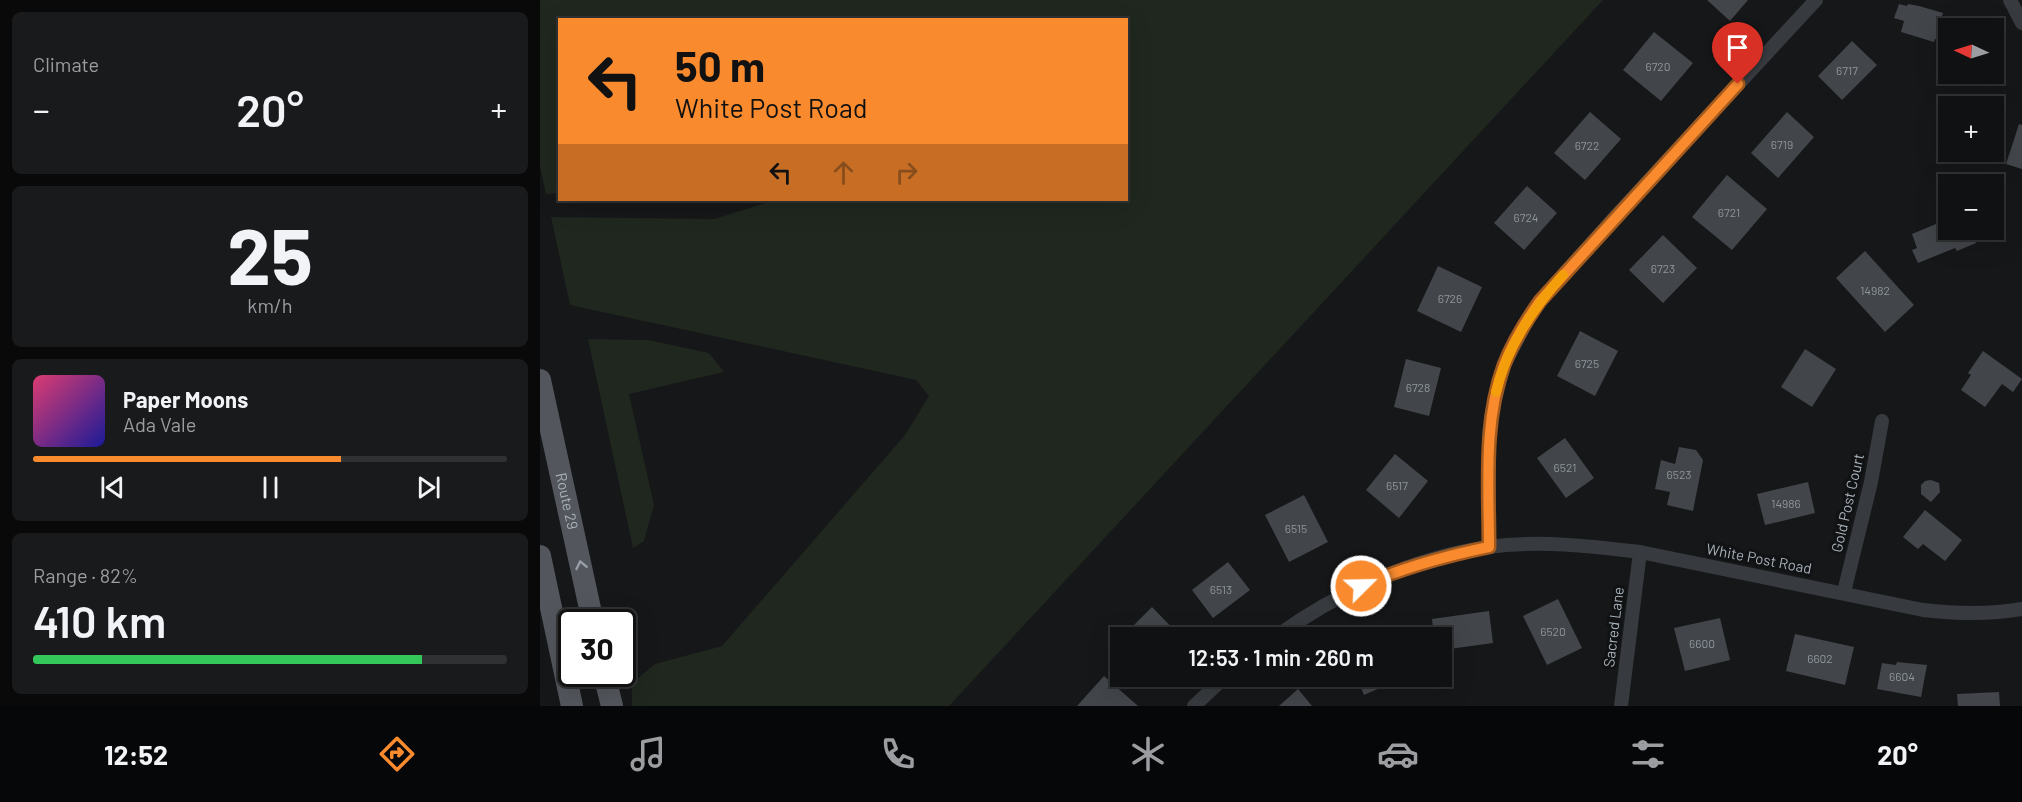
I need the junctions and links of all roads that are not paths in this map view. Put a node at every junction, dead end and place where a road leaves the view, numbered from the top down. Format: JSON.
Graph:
{"nodes":[{"id":1,"x":1816,"y":0,"type":"edge"},
{"id":2,"x":2010,"y":0,"type":"edge"},
{"id":3,"x":2022,"y":23,"type":"edge"},
{"id":4,"x":540,"y":380,"type":"edge"},
{"id":5,"x":1882,"y":421,"type":"dead end"},
{"id":6,"x":1489,"y":547,"type":"junction"},
{"id":7,"x":1640,"y":552,"type":"junction"},
{"id":8,"x":540,"y":556,"type":"edge"},
{"id":9,"x":1844,"y":592,"type":"junction"},
{"id":10,"x":590,"y":609,"type":"edge"},
{"id":11,"x":2022,"y":609,"type":"edge"},
{"id":12,"x":1289,"y":627,"type":"edge"},
{"id":13,"x":607,"y":687,"type":"edge"},
{"id":14,"x":1214,"y":687,"type":"edge"},
{"id":15,"x":572,"y":706,"type":"edge"},
{"id":16,"x":612,"y":706,"type":"edge"},
{"id":17,"x":1194,"y":706,"type":"edge"},
{"id":18,"x":1621,"y":706,"type":"edge"}],
"edges":[{"from":1,"to":6,"type":"street"},
{"from":2,"to":3,"type":"street"},
{"from":10,"to":4,"type":"main road","name":"Route 29","one_way":true},
{"from":5,"to":9,"type":"street","name":"Gold Post Court"},
{"from":6,"to":7,"type":"street","name":"White Post Road"},
{"from":6,"to":12,"type":"street","name":"White Post Road"},
{"from":7,"to":9,"type":"street","name":"White Post Road"},
{"from":7,"to":18,"type":"street","name":"Sacred Lane"},
{"from":8,"to":15,"type":"main road"},
{"from":9,"to":11,"type":"street","name":"White Post Road"},
{"from":13,"to":16,"type":"main road"},
{"from":14,"to":17,"type":"street"}]}
